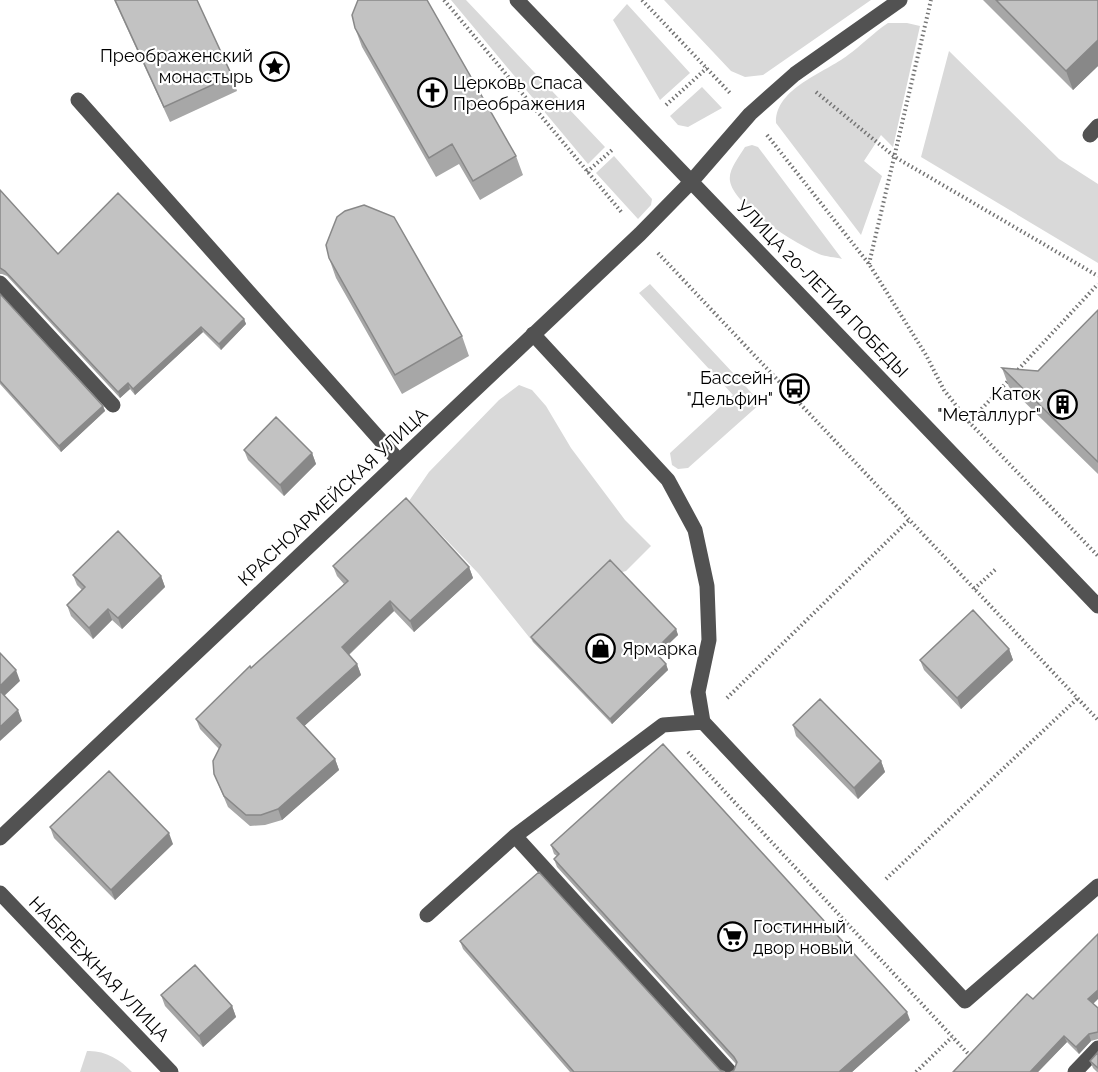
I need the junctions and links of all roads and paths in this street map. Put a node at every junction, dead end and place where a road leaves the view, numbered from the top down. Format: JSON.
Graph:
{"nodes":[{"id":1,"x":444,"y":0,"type":"edge"},
{"id":2,"x":517,"y":0,"type":"edge"},
{"id":3,"x":642,"y":0,"type":"edge"},
{"id":4,"x":900,"y":0,"type":"edge"},
{"id":5,"x":931,"y":0,"type":"edge"},
{"id":6,"x":707,"y":68,"type":"junction"},
{"id":7,"x":795,"y":74,"type":"junction"},
{"id":8,"x":78,"y":100,"type":"dead end"},
{"id":9,"x":666,"y":105,"type":"dead end"},
{"id":10,"x":750,"y":114,"type":"junction"},
{"id":11,"x":612,"y":150,"type":"dead end"},
{"id":12,"x":894,"y":157,"type":"junction"},
{"id":13,"x":587,"y":172,"type":"junction"},
{"id":14,"x":691,"y":182,"type":"junction"},
{"id":15,"x":640,"y":234,"type":"junction"},
{"id":16,"x":869,"y":264,"type":"junction"},
{"id":17,"x":1098,"y":276,"type":"edge"},
{"id":18,"x":0,"y":283,"type":"edge"},
{"id":19,"x":1098,"y":284,"type":"edge"},
{"id":20,"x":533,"y":334,"type":"junction"},
{"id":21,"x":112,"y":405,"type":"dead end"},
{"id":22,"x":969,"y":422,"type":"junction"},
{"id":23,"x":399,"y":461,"type":"junction"},
{"id":24,"x":909,"y":520,"type":"junction"},
{"id":25,"x":1098,"y":556,"type":"edge"},
{"id":26,"x":996,"y":569,"type":"dead end"},
{"id":27,"x":974,"y":589,"type":"junction"},
{"id":28,"x":1098,"y":606,"type":"edge"},
{"id":29,"x":1078,"y":698,"type":"junction"},
{"id":30,"x":1098,"y":720,"type":"edge"},
{"id":31,"x":703,"y":722,"type":"junction"},
{"id":32,"x":663,"y":725,"type":"junction"},
{"id":33,"x":516,"y":836,"type":"junction"},
{"id":34,"x":0,"y":838,"type":"edge"},
{"id":35,"x":1098,"y":886,"type":"edge"},
{"id":36,"x":0,"y":893,"type":"edge"},
{"id":37,"x":866,"y":896,"type":"junction"},
{"id":38,"x":427,"y":915,"type":"dead end"},
{"id":39,"x":843,"y":918,"type":"junction"},
{"id":40,"x":952,"y":1037,"type":"junction"},
{"id":41,"x":1098,"y":1048,"type":"edge"},
{"id":42,"x":974,"y":1060,"type":"edge"},
{"id":43,"x":171,"y":1072,"type":"edge"},
{"id":44,"x":730,"y":1072,"type":"edge"},
{"id":45,"x":916,"y":1072,"type":"edge"},
{"id":46,"x":1075,"y":1072,"type":"edge"}],
"edges":[{"from":1,"to":13,"type":"path"},
{"from":2,"to":14,"type":"street","name":"УЛИЦА 20-ЛЕТИЯ ПОБЕДЫ"},
{"from":3,"to":6,"type":"path"},
{"from":4,"to":7,"type":"street","name":"КРАСНОАРМЕЙСКАЯ УЛИЦА"},
{"from":5,"to":12,"type":"path"},
{"from":6,"to":9,"type":"path"},
{"from":6,"to":10,"type":"path"},
{"from":7,"to":10,"type":"street","name":"КРАСНОАРМЕЙСКАЯ УЛИЦА"},
{"from":7,"to":12,"type":"path"},
{"from":8,"to":23,"type":"street"},
{"from":10,"to":14,"type":"street","name":"КРАСНОАРМЕЙСКАЯ УЛИЦА"},
{"from":10,"to":16,"type":"path"},
{"from":11,"to":13,"type":"path"},
{"from":12,"to":16,"type":"path"},
{"from":12,"to":17,"type":"path"},
{"from":13,"to":15,"type":"path"},
{"from":14,"to":15,"type":"street","name":"КРАСНОАРМЕЙСКАЯ УЛИЦА"},
{"from":14,"to":28,"type":"street","name":"УЛИЦА 20-ЛЕТИЯ ПОБЕДЫ"},
{"from":15,"to":20,"type":"street","name":"КРАСНОАРМЕЙСКАЯ УЛИЦА"},
{"from":15,"to":24,"type":"path"},
{"from":16,"to":22,"type":"path"},
{"from":18,"to":21,"type":"street"},
{"from":19,"to":22,"type":"path"},
{"from":20,"to":23,"type":"street","name":"КРАСНОАРМЕЙСКАЯ УЛИЦА"},
{"from":20,"to":31,"type":"street"},
{"from":22,"to":25,"type":"path"},
{"from":23,"to":34,"type":"street","name":"КРАСНОАРМЕЙСКАЯ УЛИЦА"},
{"from":24,"to":27,"type":"path"},
{"from":24,"to":31,"type":"path"},
{"from":26,"to":27,"type":"path"},
{"from":27,"to":29,"type":"path"},
{"from":29,"to":30,"type":"path"},
{"from":29,"to":37,"type":"path"},
{"from":31,"to":32,"type":"street"},
{"from":31,"to":37,"type":"street"},
{"from":32,"to":33,"type":"street"},
{"from":32,"to":39,"type":"path"},
{"from":33,"to":38,"type":"street"},
{"from":33,"to":44,"type":"street"},
{"from":35,"to":37,"type":"street"},
{"from":36,"to":43,"type":"street","name":"НАБЕРЕЖНАЯ УЛИЦА"},
{"from":37,"to":39,"type":"path"},
{"from":39,"to":40,"type":"path"},
{"from":40,"to":42,"type":"path"},
{"from":40,"to":45,"type":"path"},
{"from":41,"to":46,"type":"street"}]}
